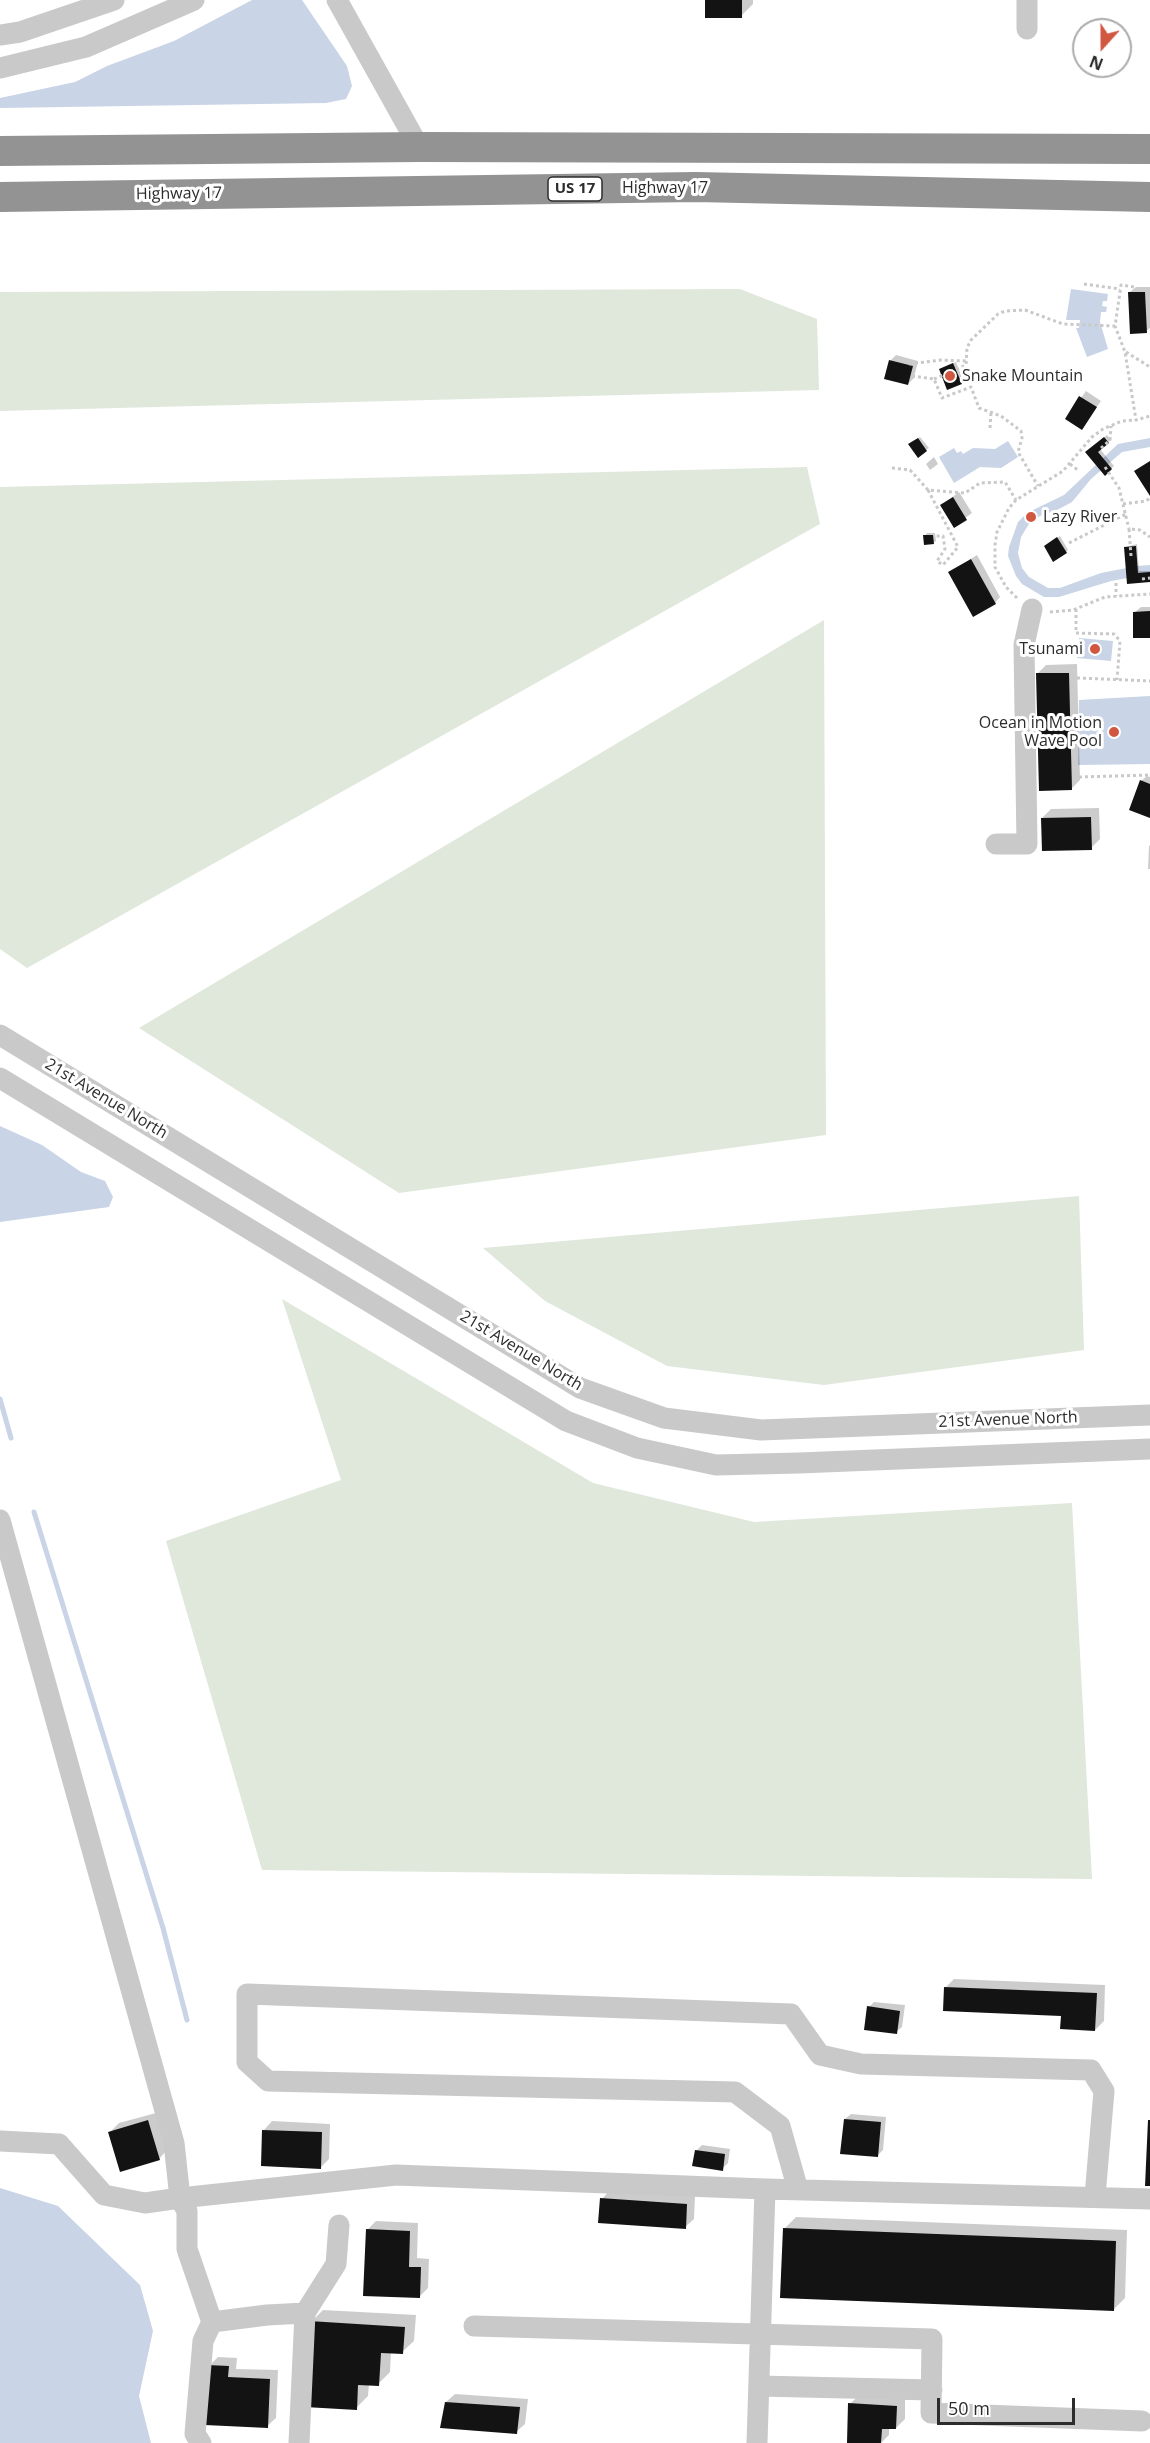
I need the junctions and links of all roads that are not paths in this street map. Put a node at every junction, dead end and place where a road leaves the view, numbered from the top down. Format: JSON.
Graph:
{"nodes":[{"id":1,"x":114,"y":0,"type":"edge"},
{"id":2,"x":194,"y":0,"type":"edge"},
{"id":3,"x":337,"y":0,"type":"edge"},
{"id":4,"x":1027,"y":0,"type":"edge"},
{"id":5,"x":1027,"y":29,"type":"dead end"},
{"id":6,"x":0,"y":35,"type":"edge"},
{"id":7,"x":0,"y":68,"type":"edge"},
{"id":8,"x":419,"y":147,"type":"junction"},
{"id":9,"x":1150,"y":149,"type":"edge"},
{"id":10,"x":0,"y":151,"type":"edge"},
{"id":11,"x":0,"y":197,"type":"edge"},
{"id":12,"x":1150,"y":197,"type":"edge"},
{"id":13,"x":1032,"y":609,"type":"road end"},
{"id":14,"x":996,"y":844,"type":"dead end"},
{"id":15,"x":0,"y":1035,"type":"edge"},
{"id":16,"x":0,"y":1078,"type":"edge"},
{"id":17,"x":1150,"y":1415,"type":"edge"},
{"id":18,"x":1150,"y":1449,"type":"edge"},
{"id":19,"x":0,"y":1520,"type":"edge"},
{"id":20,"x":0,"y":2141,"type":"edge"},
{"id":21,"x":765,"y":2189,"type":"junction"},
{"id":22,"x":798,"y":2190,"type":"junction"},
{"id":23,"x":1095,"y":2196,"type":"junction"},
{"id":24,"x":180,"y":2198,"type":"junction"},
{"id":25,"x":1150,"y":2199,"type":"edge"},
{"id":26,"x":339,"y":2226,"type":"dead end"},
{"id":27,"x":305,"y":2313,"type":"junction"},
{"id":28,"x":212,"y":2322,"type":"junction"},
{"id":29,"x":474,"y":2326,"type":"dead end"},
{"id":30,"x":760,"y":2335,"type":"junction"},
{"id":31,"x":759,"y":2386,"type":"junction"},
{"id":32,"x":932,"y":2390,"type":"junction"},
{"id":33,"x":1142,"y":2421,"type":"dead end"},
{"id":34,"x":201,"y":2443,"type":"edge"},
{"id":35,"x":299,"y":2443,"type":"edge"},
{"id":36,"x":757,"y":2443,"type":"edge"}],
"edges":[{"from":1,"to":6,"type":"street"},
{"from":2,"to":7,"type":"street"},
{"from":3,"to":8,"type":"street"},
{"from":4,"to":5,"type":"street"},
{"from":8,"to":9,"type":"highway"},
{"from":8,"to":10,"type":"highway"},
{"from":11,"to":12,"type":"highway","name":"Highway 17","number":"US 17"},
{"from":13,"to":14,"type":"street"},
{"from":15,"to":17,"type":"street","name":"21st Avenue North"},
{"from":16,"to":18,"type":"street","name":"21st Avenue North"},
{"from":19,"to":24,"type":"street"},
{"from":20,"to":24,"type":"street"},
{"from":21,"to":22,"type":"street"},
{"from":21,"to":24,"type":"street"},
{"from":21,"to":30,"type":"street"},
{"from":22,"to":23,"type":"street"},
{"from":22,"to":23,"type":"street"},
{"from":23,"to":25,"type":"street"},
{"from":24,"to":28,"type":"street"},
{"from":26,"to":27,"type":"street"},
{"from":27,"to":28,"type":"street"},
{"from":27,"to":35,"type":"street"},
{"from":28,"to":34,"type":"street"},
{"from":29,"to":30,"type":"street"},
{"from":30,"to":31,"type":"street"},
{"from":30,"to":32,"type":"street"},
{"from":31,"to":32,"type":"street"},
{"from":31,"to":36,"type":"street"},
{"from":32,"to":33,"type":"street"}]}
